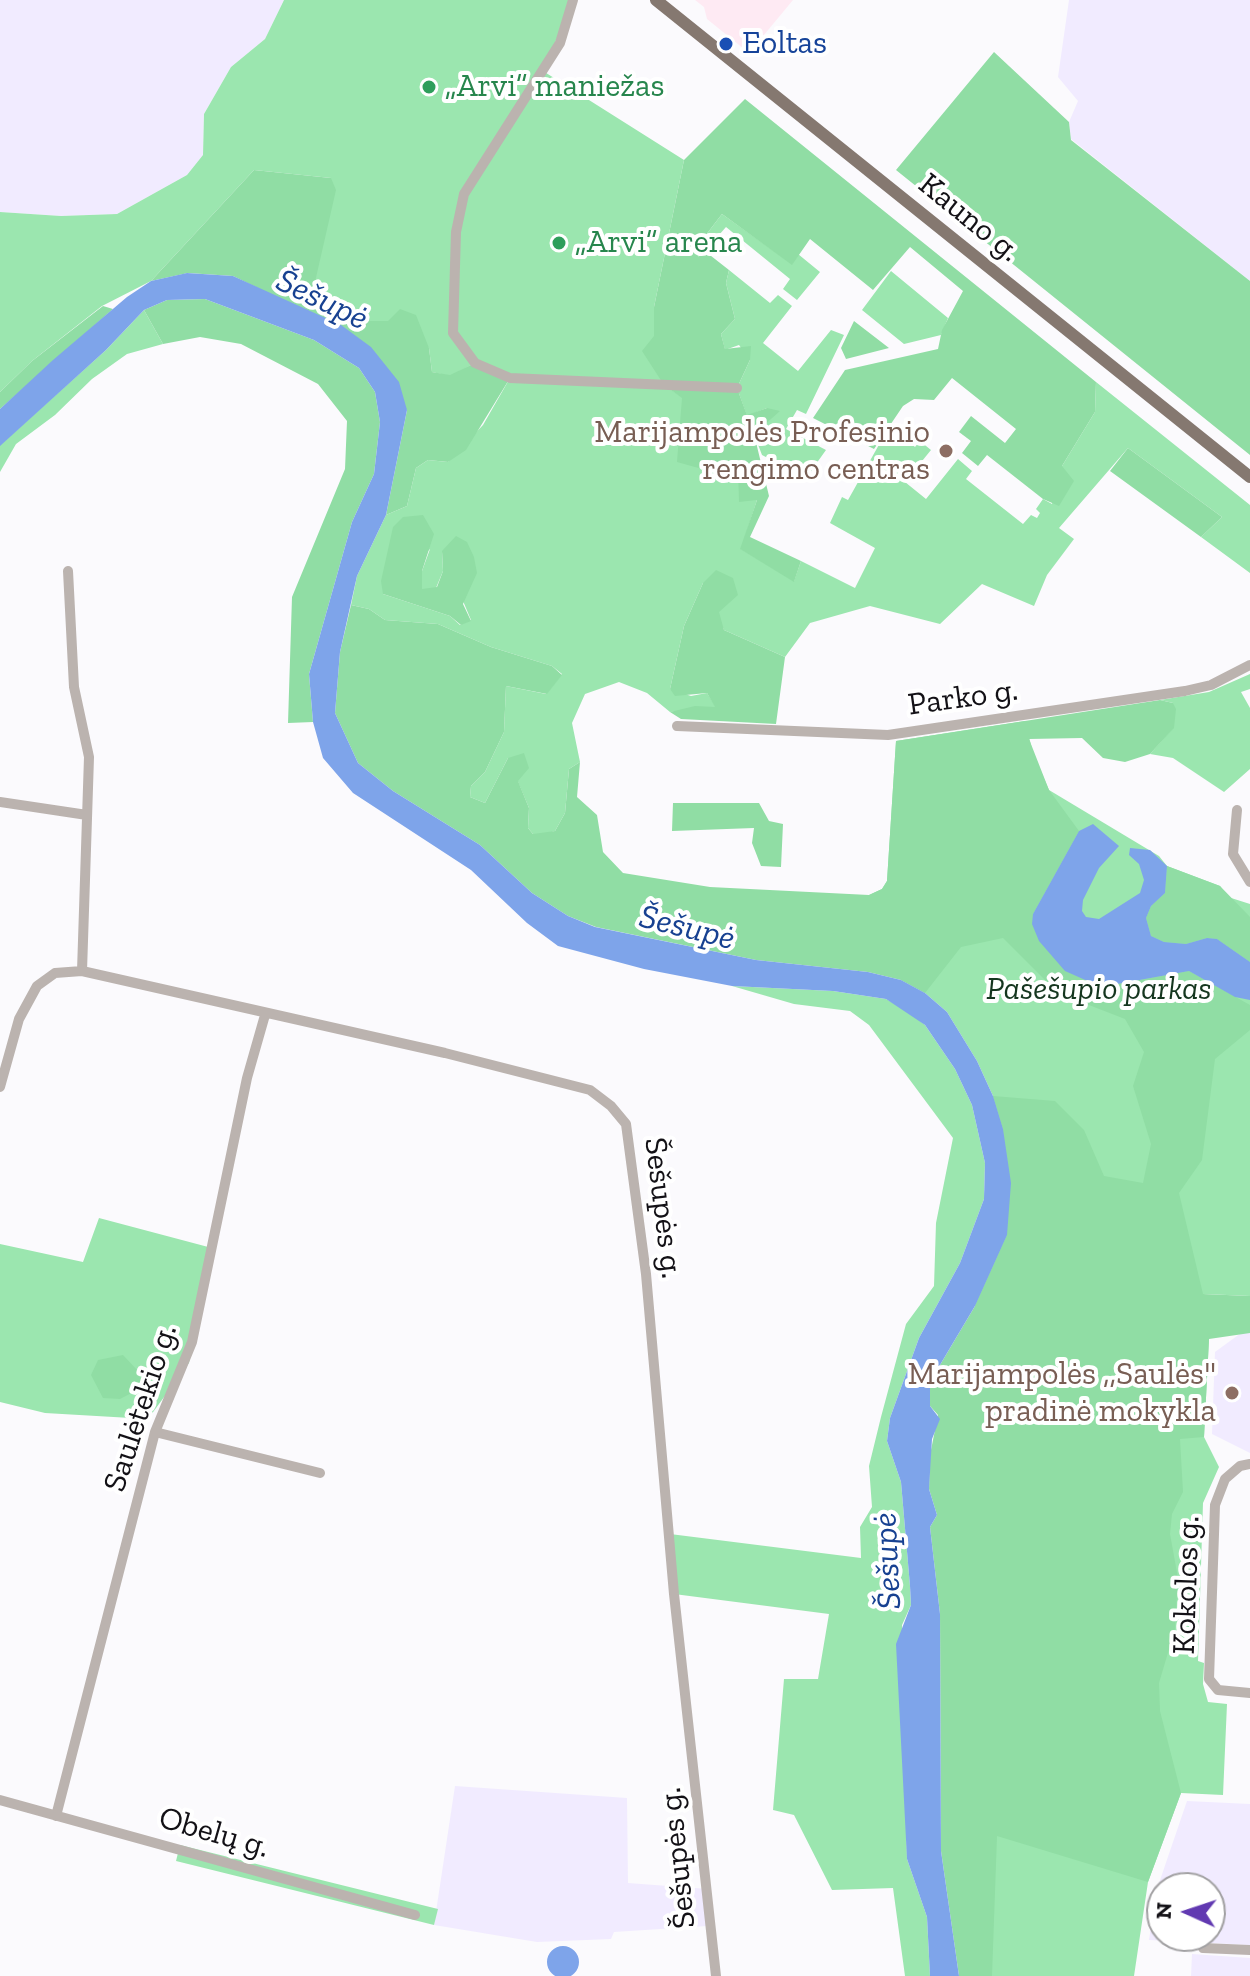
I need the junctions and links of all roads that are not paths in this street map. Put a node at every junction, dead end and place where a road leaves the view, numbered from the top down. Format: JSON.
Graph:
{"nodes":[{"id":1,"x":573,"y":0,"type":"edge"},
{"id":2,"x":656,"y":0,"type":"edge"},
{"id":3,"x":737,"y":388,"type":"dead end"},
{"id":4,"x":1250,"y":477,"type":"edge"},
{"id":5,"x":68,"y":571,"type":"dead end"},
{"id":6,"x":1250,"y":665,"type":"edge"},
{"id":7,"x":677,"y":726,"type":"dead end"},
{"id":8,"x":0,"y":802,"type":"edge"},
{"id":9,"x":1237,"y":810,"type":"dead end"},
{"id":10,"x":87,"y":815,"type":"junction"},
{"id":11,"x":1250,"y":882,"type":"edge"},
{"id":12,"x":82,"y":971,"type":"junction"},
{"id":13,"x":265,"y":1015,"type":"junction"},
{"id":14,"x":0,"y":1087,"type":"edge"},
{"id":15,"x":155,"y":1432,"type":"junction"},
{"id":16,"x":1250,"y":1464,"type":"edge"},
{"id":17,"x":320,"y":1473,"type":"dead end"},
{"id":18,"x":1250,"y":1693,"type":"edge"},
{"id":19,"x":0,"y":1800,"type":"edge"},
{"id":20,"x":56,"y":1816,"type":"junction"},
{"id":21,"x":415,"y":1915,"type":"dead end"},
{"id":22,"x":1226,"y":1949,"type":"edge"},
{"id":23,"x":1250,"y":1950,"type":"edge"},
{"id":24,"x":716,"y":1976,"type":"edge"}],
"edges":[{"from":1,"to":3,"type":"street"},
{"from":2,"to":4,"type":"main road","name":"Kauno g."},
{"from":5,"to":10,"type":"street"},
{"from":6,"to":7,"type":"street","name":"Parko g."},
{"from":8,"to":10,"type":"street"},
{"from":9,"to":11,"type":"street"},
{"from":10,"to":12,"type":"street"},
{"from":12,"to":13,"type":"street","name":"Šešupės g."},
{"from":12,"to":14,"type":"street","name":"Šešupės g."},
{"from":13,"to":15,"type":"street","name":"Saulėtekio g."},
{"from":13,"to":24,"type":"street","name":"Šešupės g."},
{"from":15,"to":17,"type":"street"},
{"from":15,"to":20,"type":"street","name":"Saulėtekio g."},
{"from":16,"to":18,"type":"street","name":"Kokolos g."},
{"from":19,"to":20,"type":"street","name":"Obelų g."},
{"from":20,"to":21,"type":"street","name":"Obelų g."},
{"from":22,"to":23,"type":"street"}]}
